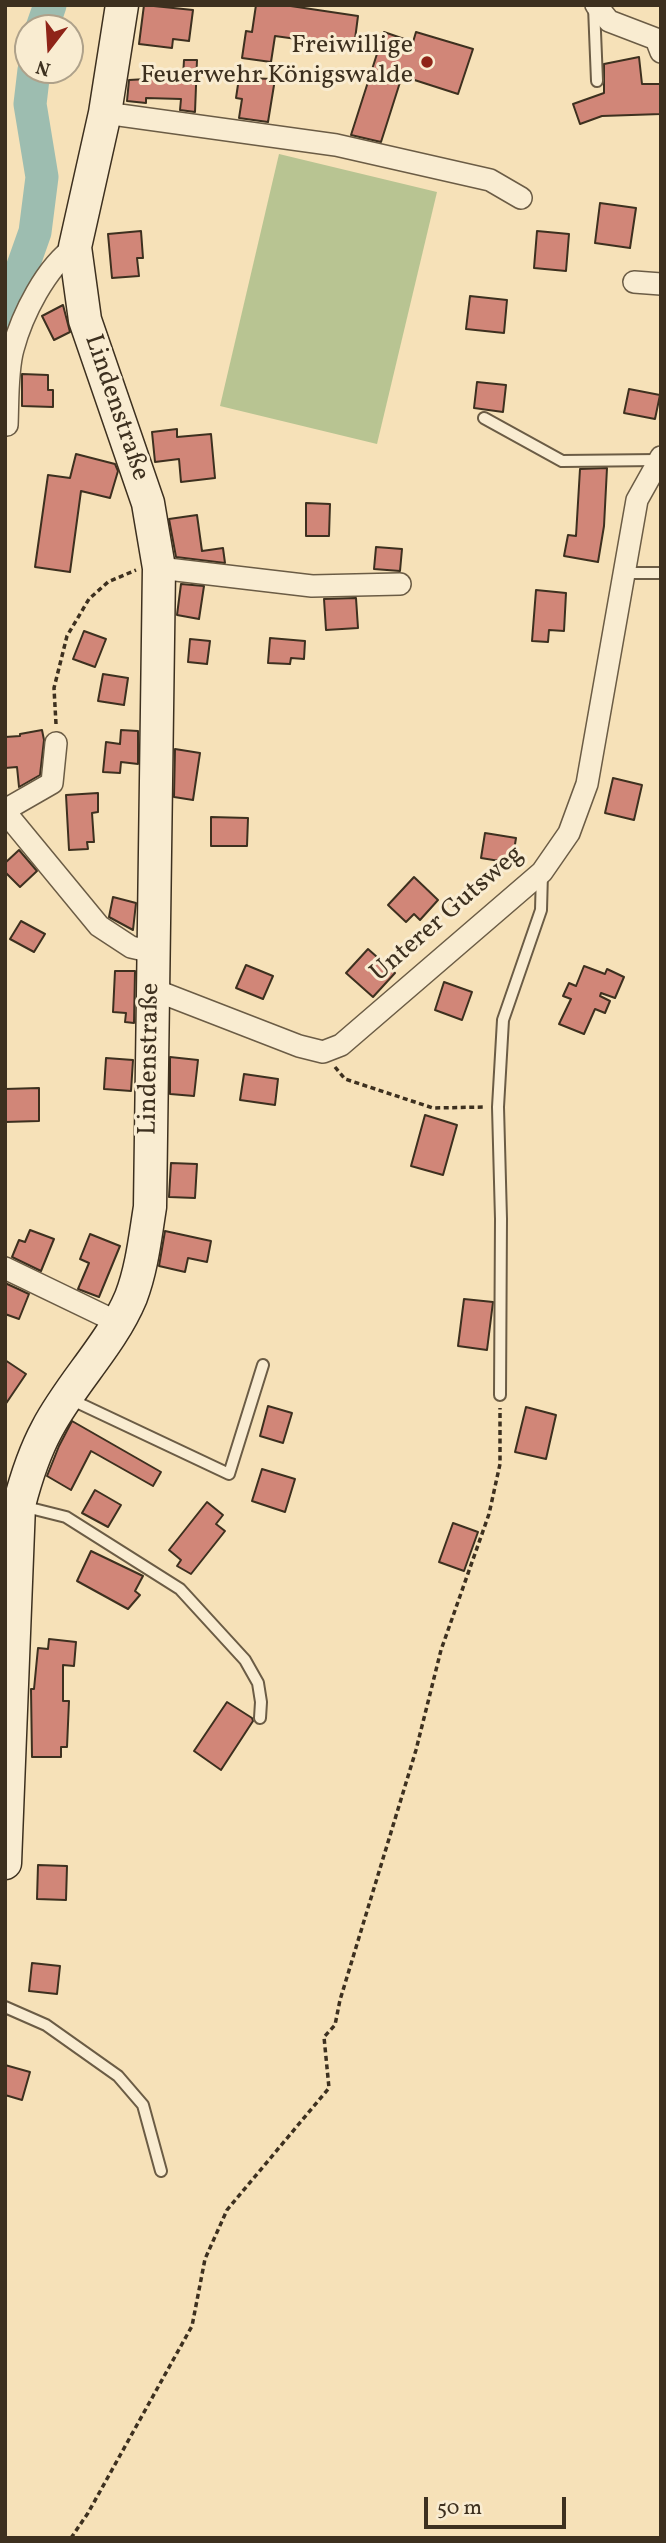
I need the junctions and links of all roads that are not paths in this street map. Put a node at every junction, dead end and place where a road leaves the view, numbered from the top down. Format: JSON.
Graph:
{"nodes":[{"id":1,"x":122,"y":5,"type":"edge"},
{"id":2,"x":595,"y":5,"type":"edge"},
{"id":3,"x":661,"y":52,"type":"edge"},
{"id":4,"x":597,"y":81,"type":"dead end"},
{"id":5,"x":105,"y":113,"type":"junction"},
{"id":6,"x":521,"y":198,"type":"dead end"},
{"id":7,"x":75,"y":247,"type":"junction"},
{"id":8,"x":634,"y":282,"type":"dead end"},
{"id":9,"x":661,"y":285,"type":"edge"},
{"id":10,"x":484,"y":418,"type":"dead end"},
{"id":11,"x":7,"y":425,"type":"dead end"},
{"id":12,"x":659,"y":459,"type":"edge"},
{"id":13,"x":158,"y":562,"type":"junction"},
{"id":14,"x":624,"y":573,"type":"junction"},
{"id":15,"x":661,"y":573,"type":"edge"},
{"id":16,"x":400,"y":584,"type":"dead end"},
{"id":17,"x":56,"y":743,"type":"road end"},
{"id":18,"x":5,"y":811,"type":"edge"},
{"id":19,"x":542,"y":872,"type":"junction"},
{"id":20,"x":153,"y":952,"type":"junction"},
{"id":21,"x":152,"y":989,"type":"junction"},
{"id":22,"x":5,"y":1268,"type":"edge"},
{"id":23,"x":117,"y":1322,"type":"junction"},
{"id":24,"x":263,"y":1365,"type":"dead end"},
{"id":25,"x":500,"y":1395,"type":"road end"},
{"id":26,"x":67,"y":1397,"type":"junction"},
{"id":27,"x":14,"y":1513,"type":"edge"},
{"id":28,"x":260,"y":1718,"type":"dead end"},
{"id":29,"x":5,"y":1863,"type":"edge"},
{"id":30,"x":5,"y":2007,"type":"edge"},
{"id":31,"x":160,"y":2171,"type":"dead end"}],
"edges":[{"from":1,"to":5,"type":"main road","name":"Lindenstraße"},
{"from":2,"to":3,"type":"street"},
{"from":2,"to":4,"type":"lane"},
{"from":5,"to":6,"type":"street"},
{"from":5,"to":7,"type":"main road","name":"Lindenstraße"},
{"from":7,"to":11,"type":"street"},
{"from":7,"to":13,"type":"main road","name":"Lindenstraße"},
{"from":8,"to":9,"type":"street"},
{"from":10,"to":12,"type":"lane"},
{"from":12,"to":14,"type":"street","name":"Unterer Gutsweg"},
{"from":13,"to":16,"type":"street"},
{"from":13,"to":20,"type":"main road","name":"Lindenstraße"},
{"from":14,"to":15,"type":"lane"},
{"from":14,"to":19,"type":"street","name":"Unterer Gutsweg"},
{"from":17,"to":18,"type":"street"},
{"from":18,"to":20,"type":"street"},
{"from":19,"to":21,"type":"street","name":"Unterer Gutsweg"},
{"from":19,"to":25,"type":"lane"},
{"from":20,"to":21,"type":"main road","name":"Lindenstraße"},
{"from":21,"to":23,"type":"main road","name":"Lindenstraße"},
{"from":22,"to":23,"type":"street"},
{"from":23,"to":26,"type":"main road","name":"Lindenstraße"},
{"from":24,"to":26,"type":"lane"},
{"from":26,"to":27,"type":"main road","name":"Lindenstraße"},
{"from":27,"to":28,"type":"lane"},
{"from":27,"to":29,"type":"main road","name":"Lindenstraße"},
{"from":30,"to":31,"type":"lane"}]}
